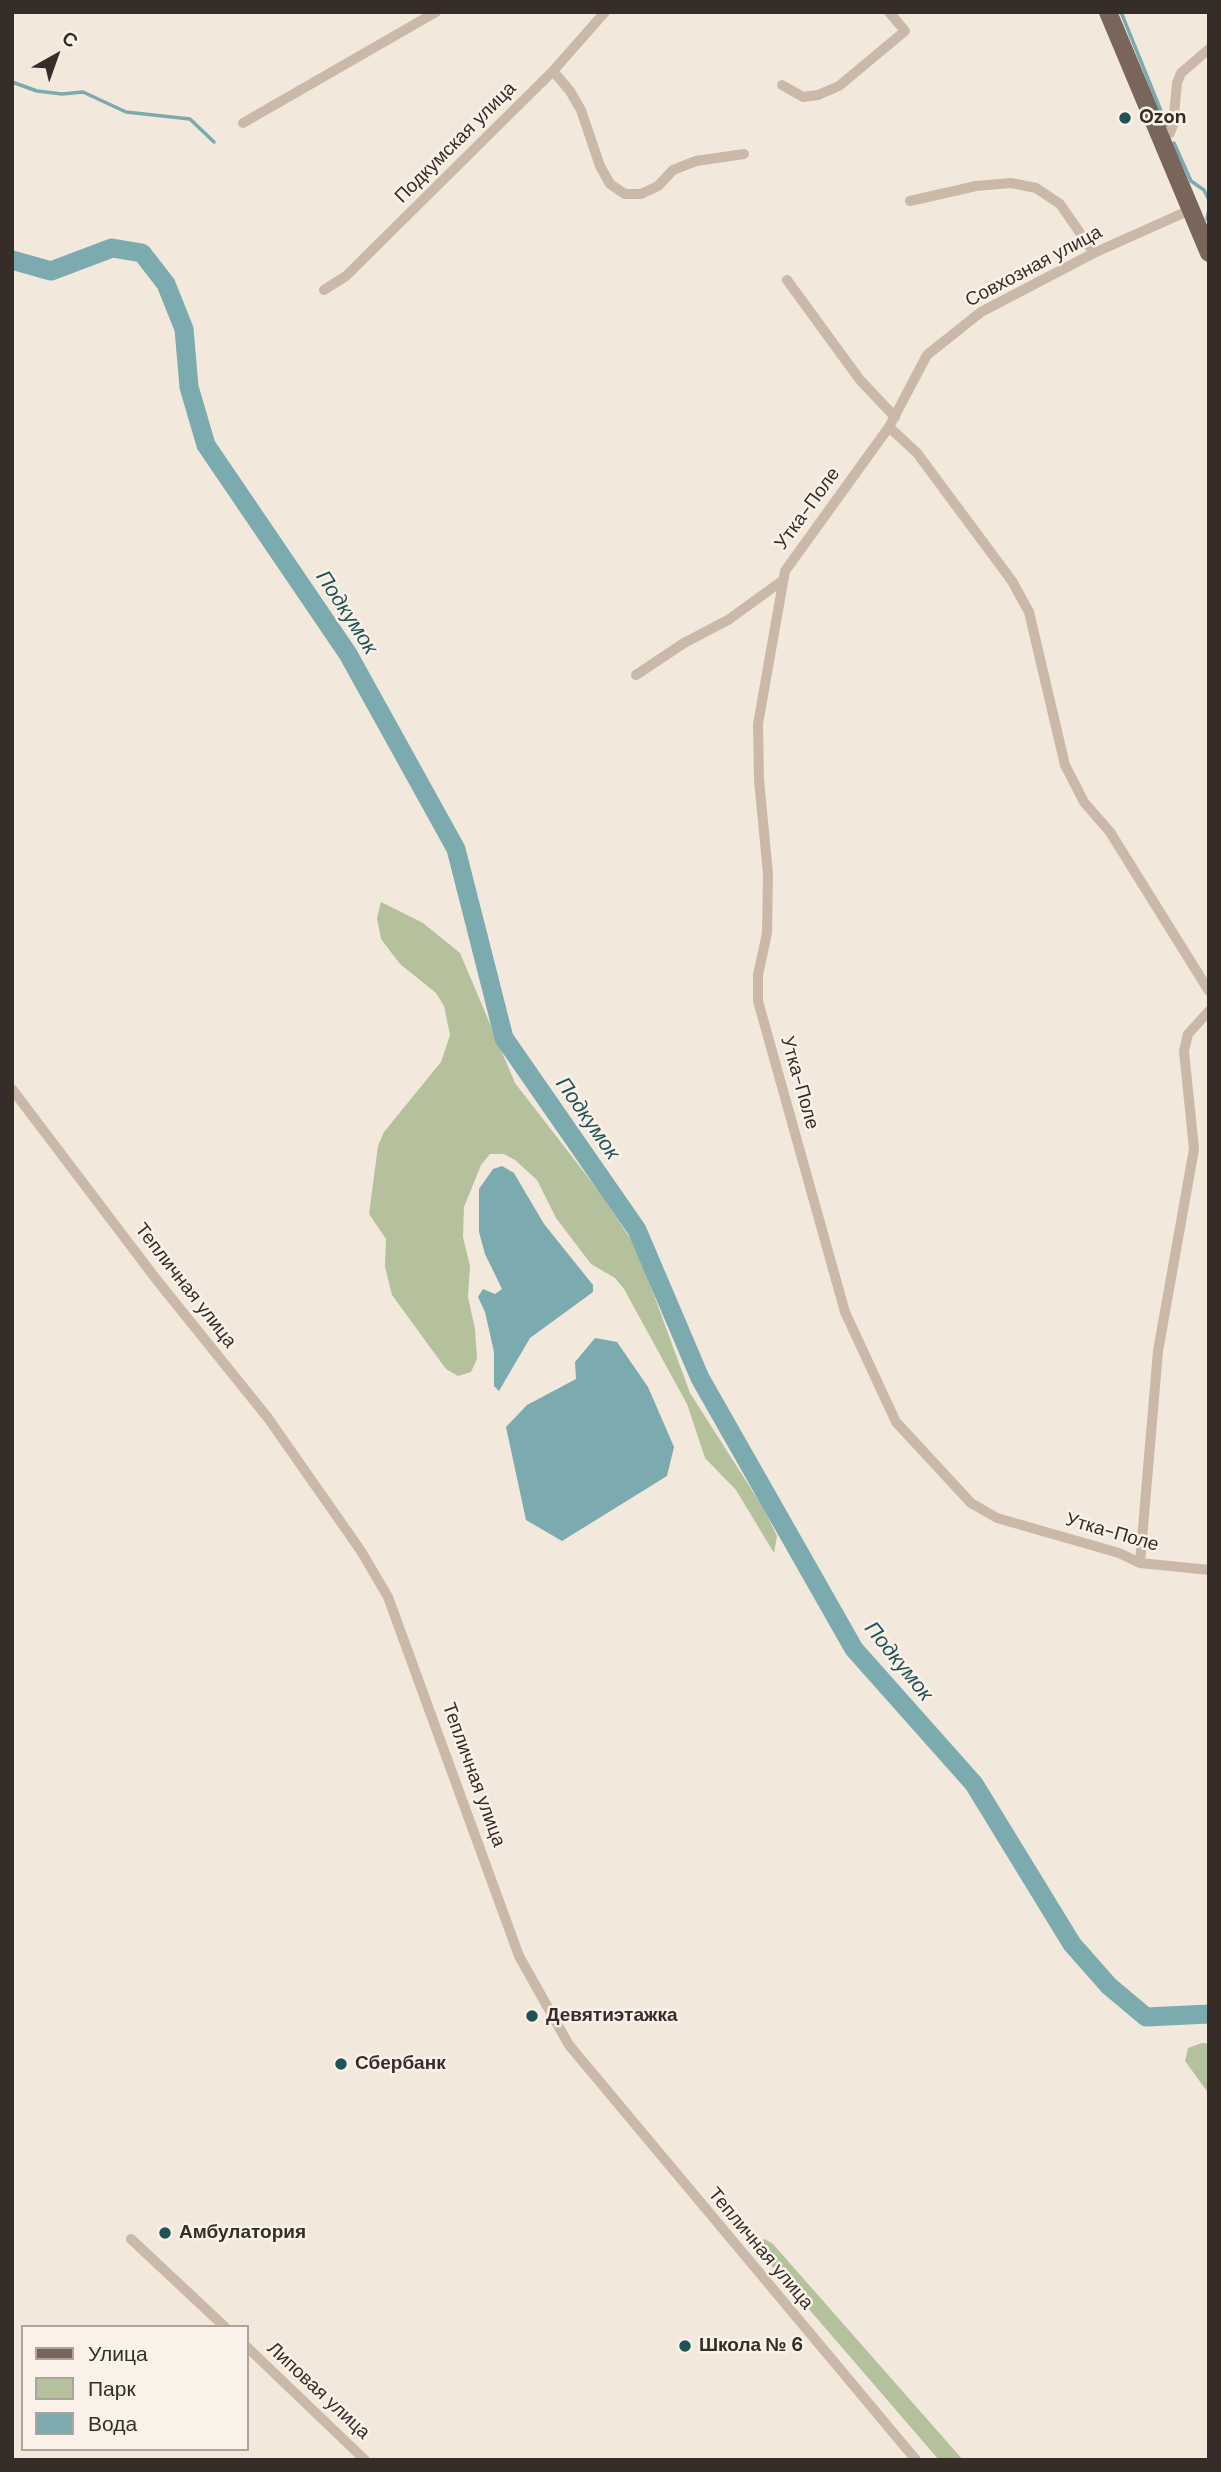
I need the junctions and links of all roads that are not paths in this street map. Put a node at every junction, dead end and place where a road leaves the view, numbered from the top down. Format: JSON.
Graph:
{"nodes":[{"id":1,"x":436,"y":12,"type":"edge"},
{"id":2,"x":605,"y":12,"type":"edge"},
{"id":3,"x":889,"y":12,"type":"edge"},
{"id":4,"x":1108,"y":12,"type":"edge"},
{"id":5,"x":1209,"y":49,"type":"edge"},
{"id":6,"x":553,"y":71,"type":"junction"},
{"id":7,"x":782,"y":85,"type":"dead end"},
{"id":8,"x":243,"y":123,"type":"dead end"},
{"id":9,"x":1159,"y":138,"type":"junction"},
{"id":10,"x":744,"y":154,"type":"dead end"},
{"id":11,"x":910,"y":201,"type":"dead end"},
{"id":12,"x":1190,"y":210,"type":"junction"},
{"id":13,"x":1205,"y":230,"type":"edge"},
{"id":14,"x":1094,"y":253,"type":"junction"},
{"id":15,"x":1209,"y":253,"type":"edge"},
{"id":16,"x":787,"y":280,"type":"dead end"},
{"id":17,"x":324,"y":290,"type":"dead end"},
{"id":18,"x":892,"y":422,"type":"junction"},
{"id":19,"x":782,"y":581,"type":"junction"},
{"id":20,"x":636,"y":675,"type":"dead end"},
{"id":21,"x":1209,"y":991,"type":"edge"},
{"id":22,"x":1209,"y":1011,"type":"edge"},
{"id":23,"x":12,"y":1088,"type":"edge"},
{"id":24,"x":1140,"y":1563,"type":"junction"},
{"id":25,"x":1209,"y":1570,"type":"edge"},
{"id":26,"x":131,"y":2239,"type":"dead end"},
{"id":27,"x":223,"y":2325,"type":"edge"},
{"id":28,"x":248,"y":2348,"type":"edge"},
{"id":29,"x":365,"y":2460,"type":"edge"},
{"id":30,"x":916,"y":2460,"type":"edge"}],
"edges":[{"from":1,"to":8,"type":"street"},
{"from":2,"to":6,"type":"street","name":"Подкумская улица"},
{"from":3,"to":7,"type":"street"},
{"from":4,"to":9,"type":"main road"},
{"from":5,"to":9,"type":"street"},
{"from":6,"to":10,"type":"street"},
{"from":6,"to":17,"type":"street","name":"Подкумская улица"},
{"from":9,"to":12,"type":"main road"},
{"from":11,"to":14,"type":"street"},
{"from":12,"to":13,"type":"main road"},
{"from":12,"to":14,"type":"street","name":"Совхозная улица"},
{"from":13,"to":15,"type":"main road"},
{"from":14,"to":18,"type":"street","name":"Совхозная улица"},
{"from":16,"to":18,"type":"street"},
{"from":18,"to":19,"type":"street","name":"Утка-Поле"},
{"from":18,"to":21,"type":"street"},
{"from":19,"to":20,"type":"street"},
{"from":19,"to":24,"type":"street","name":"Утка-Поле"},
{"from":22,"to":24,"type":"street"},
{"from":23,"to":30,"type":"street","name":"Тепличная улица"},
{"from":24,"to":25,"type":"street","name":"Утка-Поле"},
{"from":26,"to":27,"type":"street"},
{"from":28,"to":29,"type":"street","name":"Липовая улица"}]}
